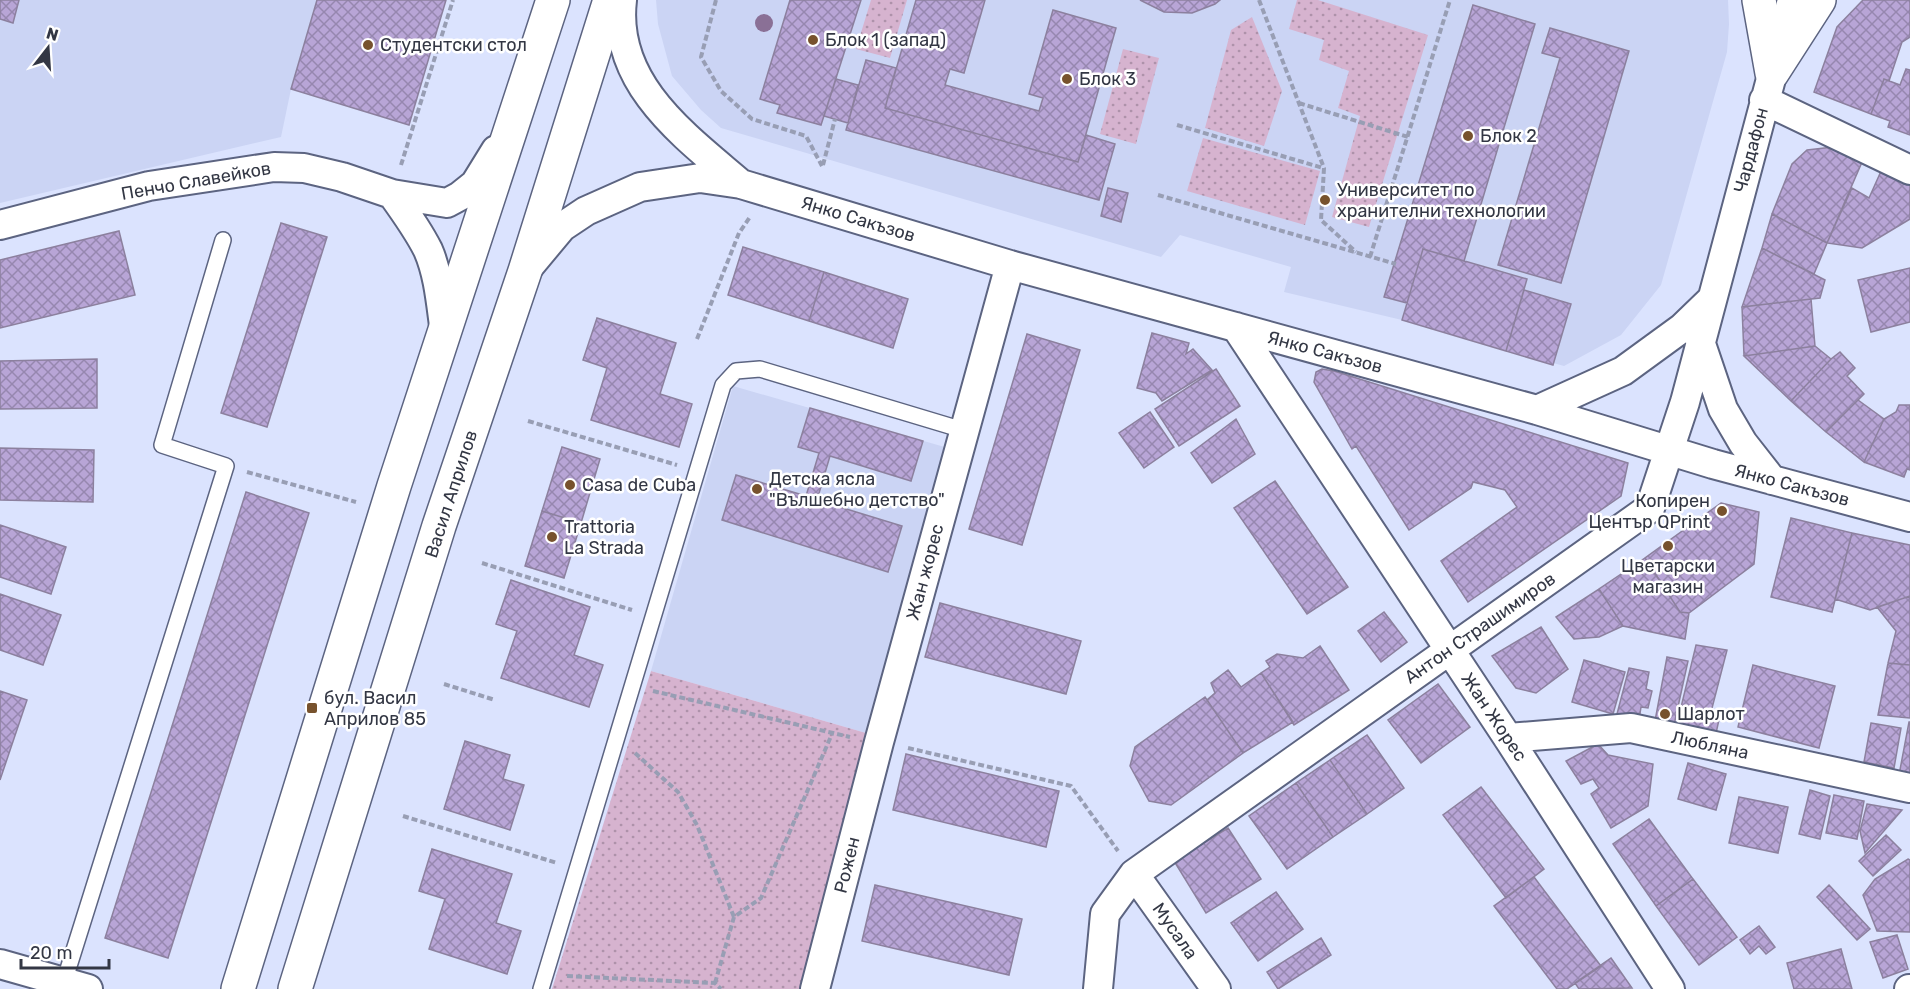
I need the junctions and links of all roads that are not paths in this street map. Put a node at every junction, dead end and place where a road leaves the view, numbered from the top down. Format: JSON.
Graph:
{"nodes":[{"id":1,"x":553,"y":0,"type":"edge"},
{"id":2,"x":610,"y":0,"type":"edge"},
{"id":3,"x":622,"y":0,"type":"edge"},
{"id":4,"x":1759,"y":0,"type":"edge"},
{"id":5,"x":1792,"y":0,"type":"edge"},
{"id":6,"x":1819,"y":0,"type":"edge"},
{"id":7,"x":1768,"y":87,"type":"junction"},
{"id":8,"x":512,"y":124,"type":"junction"},
{"id":9,"x":1910,"y":170,"type":"edge"},
{"id":10,"x":741,"y":184,"type":"junction"},
{"id":11,"x":392,"y":194,"type":"junction"},
{"id":12,"x":0,"y":225,"type":"edge"},
{"id":13,"x":223,"y":240,"type":"dead end"},
{"id":14,"x":1010,"y":265,"type":"junction"},
{"id":15,"x":525,"y":271,"type":"junction"},
{"id":16,"x":1711,"y":300,"type":"junction"},
{"id":17,"x":1236,"y":327,"type":"junction"},
{"id":18,"x":445,"y":334,"type":"junction"},
{"id":19,"x":1700,"y":341,"type":"junction"},
{"id":20,"x":1537,"y":410,"type":"junction"},
{"id":21,"x":963,"y":430,"type":"junction"},
{"id":22,"x":1669,"y":451,"type":"junction"},
{"id":23,"x":1772,"y":480,"type":"junction"},
{"id":24,"x":1910,"y":518,"type":"edge"},
{"id":25,"x":1449,"y":649,"type":"junction"},
{"id":26,"x":1508,"y":738,"type":"junction"},
{"id":27,"x":879,"y":742,"type":"joint"},
{"id":28,"x":1910,"y":788,"type":"edge"},
{"id":29,"x":1134,"y":874,"type":"junction"},
{"id":30,"x":0,"y":964,"type":"edge"},
{"id":31,"x":543,"y":982,"type":"edge"},
{"id":32,"x":76,"y":986,"type":"edge"},
{"id":33,"x":238,"y":989,"type":"edge"},
{"id":34,"x":295,"y":989,"type":"edge"},
{"id":35,"x":815,"y":989,"type":"edge"},
{"id":36,"x":1098,"y":989,"type":"edge"},
{"id":37,"x":1216,"y":989,"type":"edge"},
{"id":38,"x":1670,"y":989,"type":"edge"}],
"edges":[{"from":1,"to":8,"type":"main road"},
{"from":2,"to":15,"type":"main road","name":"Васил Априлов"},
{"from":3,"to":10,"type":"street","name":"Янко Сакъзов"},
{"from":4,"to":7,"type":"main road"},
{"from":5,"to":7,"type":"street","name":"Чардафон"},
{"from":6,"to":7,"type":"main road"},
{"from":7,"to":9,"type":"street"},
{"from":7,"to":16,"type":"street","name":"Чардафон"},
{"from":8,"to":11,"type":"street","name":"Пенчо Славейков"},
{"from":8,"to":18,"type":"main road"},
{"from":10,"to":14,"type":"street","name":"Янко Сакъзов"},
{"from":10,"to":15,"type":"street","name":"Янко Сакъзов"},
{"from":11,"to":12,"type":"street","name":"Пенчо Славейков"},
{"from":11,"to":18,"type":"street"},
{"from":13,"to":32,"type":"lane"},
{"from":14,"to":17,"type":"street","name":"Янко Сакъзов"},
{"from":14,"to":21,"type":"street","name":"Жан жорес"},
{"from":15,"to":34,"type":"main road","name":"Васил Априлов"},
{"from":16,"to":19,"type":"street","name":"Антон Страшимиров"},
{"from":16,"to":20,"type":"street"},
{"from":17,"to":20,"type":"street","name":"Янко Сакъзов"},
{"from":17,"to":25,"type":"street","name":"Жан Жорес"},
{"from":18,"to":33,"type":"main road"},
{"from":19,"to":22,"type":"street","name":"Антон Страшимиров"},
{"from":19,"to":23,"type":"street"},
{"from":20,"to":22,"type":"street","name":"Янко Сакъзов"},
{"from":21,"to":27,"type":"street","name":"Жан жорес"},
{"from":21,"to":31,"type":"lane"},
{"from":22,"to":23,"type":"street","name":"Янко Сакъзов"},
{"from":22,"to":25,"type":"street","name":"Антон Страшимиров"},
{"from":23,"to":24,"type":"street","name":"Янко Сакъзов"},
{"from":25,"to":26,"type":"street","name":"Жан Жорес"},
{"from":25,"to":29,"type":"street","name":"Антон Страшимиров"},
{"from":26,"to":28,"type":"street","name":"Любляна"},
{"from":26,"to":38,"type":"street","name":"Жан Жорес"},
{"from":27,"to":35,"type":"street","name":"Рожен"},
{"from":29,"to":36,"type":"street"},
{"from":29,"to":37,"type":"street","name":"Мусала"},
{"from":30,"to":32,"type":"street"}]}
